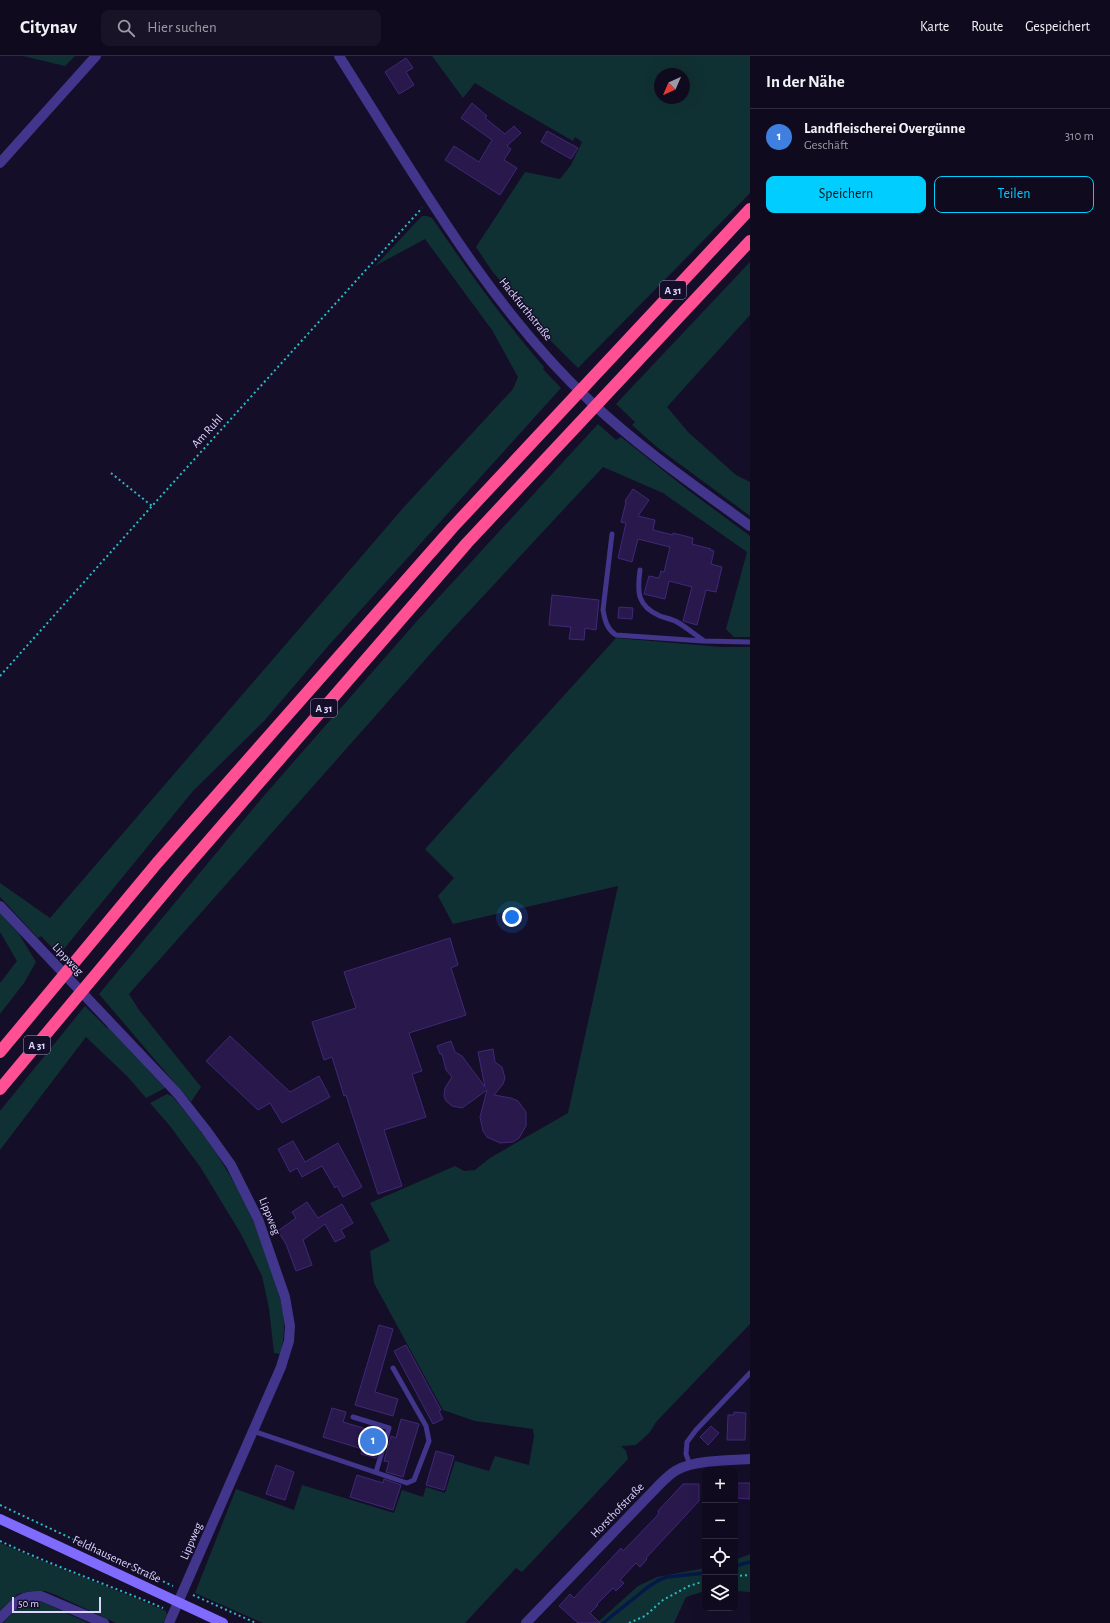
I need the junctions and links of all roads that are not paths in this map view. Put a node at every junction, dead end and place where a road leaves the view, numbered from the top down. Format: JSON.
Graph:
{"nodes":[{"id":1,"x":96,"y":56,"type":"edge"},
{"id":2,"x":339,"y":56,"type":"edge"},
{"id":3,"x":0,"y":163,"type":"edge"},
{"id":4,"x":750,"y":209,"type":"edge"},
{"id":5,"x":750,"y":241,"type":"edge"},
{"id":6,"x":750,"y":526,"type":"edge"},
{"id":7,"x":612,"y":534,"type":"dead end"},
{"id":8,"x":640,"y":570,"type":"dead end"},
{"id":9,"x":704,"y":641,"type":"junction"},
{"id":10,"x":750,"y":642,"type":"edge"},
{"id":11,"x":0,"y":906,"type":"edge"},
{"id":12,"x":0,"y":1052,"type":"edge"},
{"id":13,"x":0,"y":1089,"type":"edge"},
{"id":14,"x":393,"y":1368,"type":"dead end"},
{"id":15,"x":750,"y":1373,"type":"edge"},
{"id":16,"x":353,"y":1417,"type":"dead end"},
{"id":17,"x":253,"y":1431,"type":"junction"},
{"id":18,"x":750,"y":1459,"type":"edge"},
{"id":19,"x":690,"y":1465,"type":"junction"},
{"id":20,"x":376,"y":1472,"type":"junction"},
{"id":21,"x":0,"y":1520,"type":"edge"},
{"id":22,"x":179,"y":1602,"type":"junction"},
{"id":23,"x":0,"y":1618,"type":"edge"},
{"id":24,"x":104,"y":1623,"type":"edge"},
{"id":25,"x":169,"y":1623,"type":"edge"},
{"id":26,"x":223,"y":1623,"type":"edge"},
{"id":27,"x":526,"y":1623,"type":"edge"}],
"edges":[{"from":1,"to":3,"type":"street"},
{"from":2,"to":6,"type":"street","name":"Hackfurthstraße"},
{"from":4,"to":12,"type":"highway","number":"A 31"},
{"from":5,"to":13,"type":"highway","number":"A 31"},
{"from":7,"to":9,"type":"lane"},
{"from":8,"to":9,"type":"lane"},
{"from":9,"to":10,"type":"lane"},
{"from":11,"to":17,"type":"street","name":"Lippweg"},
{"from":14,"to":20,"type":"lane"},
{"from":15,"to":19,"type":"lane"},
{"from":16,"to":20,"type":"lane"},
{"from":17,"to":20,"type":"lane"},
{"from":17,"to":22,"type":"street","name":"Lippweg"},
{"from":18,"to":19,"type":"street","name":"Horsthofstraße"},
{"from":19,"to":27,"type":"street","name":"Horsthofstraße"},
{"from":21,"to":22,"type":"main road","name":"Feldhausener Straße"},
{"from":22,"to":25,"type":"street","name":"Lippweg"},
{"from":22,"to":26,"type":"main road","name":"Feldhausener Straße"},
{"from":23,"to":24,"type":"street"}]}
